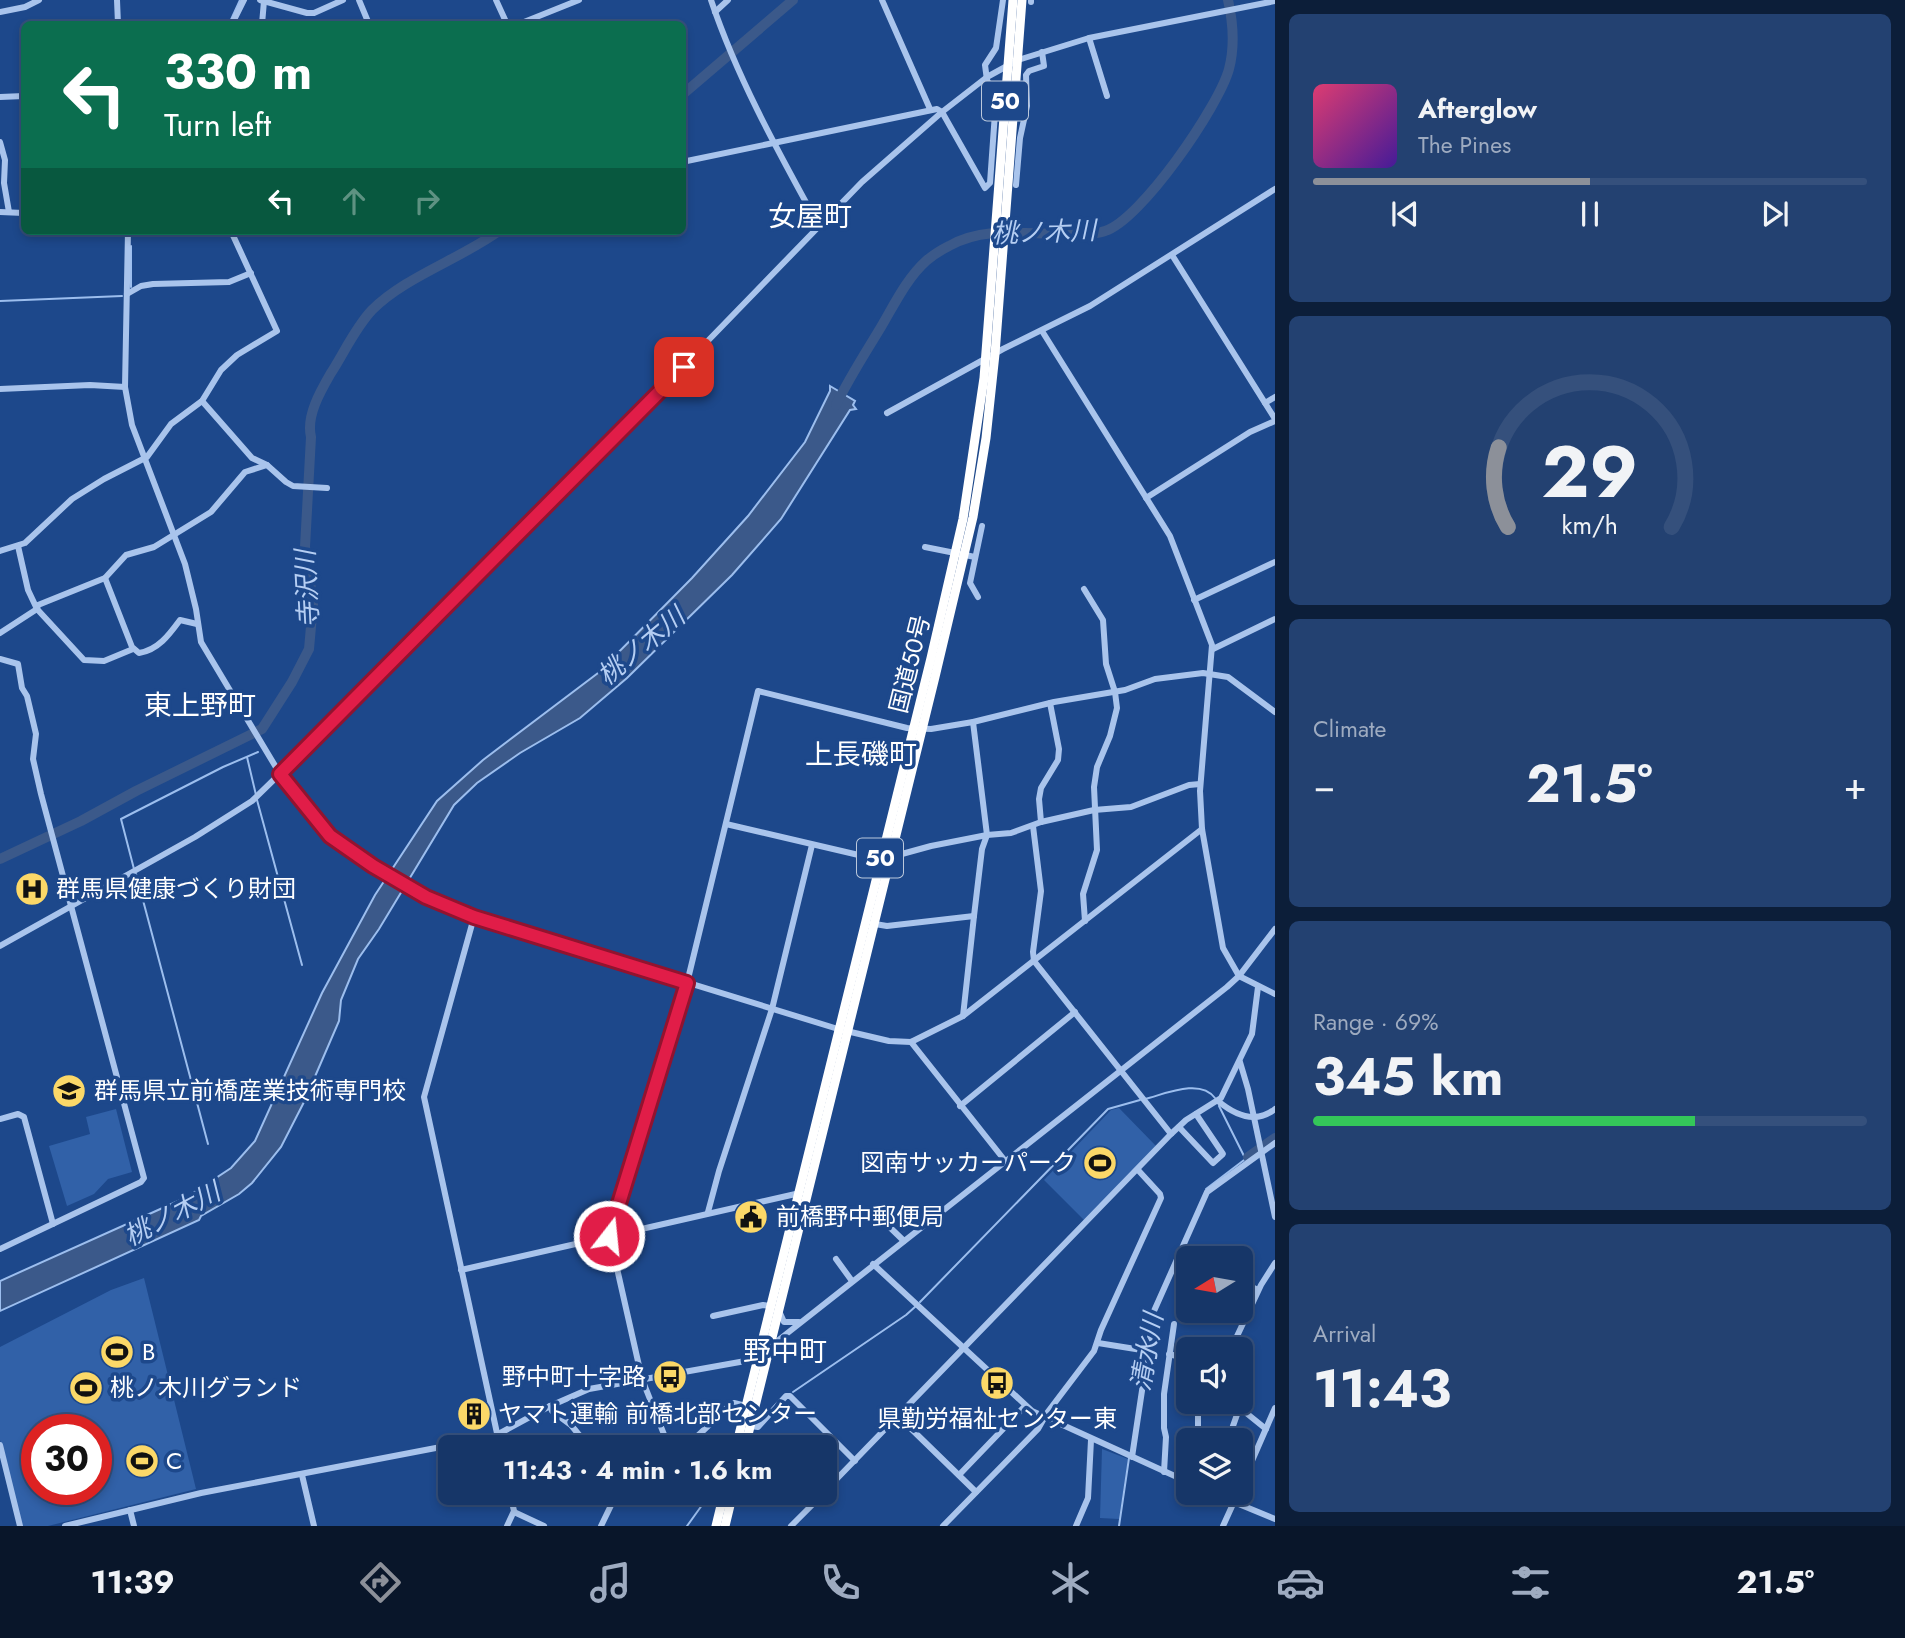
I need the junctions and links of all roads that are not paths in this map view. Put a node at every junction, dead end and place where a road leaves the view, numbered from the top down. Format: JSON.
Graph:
{"nodes":[{"id":1,"x":39,"y":0,"type":"edge"},
{"id":2,"x":117,"y":0,"type":"edge"},
{"id":3,"x":244,"y":0,"type":"edge"},
{"id":4,"x":343,"y":0,"type":"edge"},
{"id":5,"x":359,"y":0,"type":"edge"},
{"id":6,"x":496,"y":0,"type":"edge"},
{"id":7,"x":579,"y":0,"type":"edge"},
{"id":8,"x":711,"y":0,"type":"edge"},
{"id":9,"x":728,"y":0,"type":"edge"},
{"id":10,"x":882,"y":0,"type":"edge"},
{"id":11,"x":1003,"y":0,"type":"edge"},
{"id":12,"x":1013,"y":0,"type":"edge"},
{"id":13,"x":262,"y":1,"type":"edge"},
{"id":14,"x":1028,"y":1,"type":"edge"},
{"id":15,"x":1275,"y":1,"type":"edge"},
{"id":16,"x":0,"y":12,"type":"edge"},
{"id":17,"x":715,"y":12,"type":"junction"},
{"id":18,"x":118,"y":21,"type":"edge"},
{"id":19,"x":234,"y":21,"type":"edge"},
{"id":20,"x":262,"y":21,"type":"edge"},
{"id":21,"x":368,"y":21,"type":"edge"},
{"id":22,"x":506,"y":21,"type":"edge"},
{"id":23,"x":526,"y":21,"type":"edge"},
{"id":24,"x":1089,"y":37,"type":"junction"},
{"id":25,"x":1042,"y":52,"type":"junction"},
{"id":26,"x":1018,"y":60,"type":"junction"},
{"id":27,"x":1007,"y":65,"type":"junction"},
{"id":28,"x":987,"y":77,"type":"junction"},
{"id":29,"x":21,"y":96,"type":"edge"},
{"id":30,"x":1107,"y":96,"type":"dead end"},
{"id":31,"x":0,"y":97,"type":"edge"},
{"id":32,"x":930,"y":109,"type":"junction"},
{"id":33,"x":942,"y":112,"type":"junction"},
{"id":34,"x":0,"y":142,"type":"edge"},
{"id":35,"x":772,"y":143,"type":"junction"},
{"id":36,"x":686,"y":161,"type":"edge"},
{"id":37,"x":1016,"y":185,"type":"dead end"},
{"id":38,"x":1275,"y":190,"type":"edge"},
{"id":39,"x":1002,"y":203,"type":"junction"},
{"id":40,"x":0,"y":212,"type":"edge"},
{"id":41,"x":9,"y":212,"type":"junction"},
{"id":42,"x":21,"y":213,"type":"edge"},
{"id":43,"x":820,"y":226,"type":"junction"},
{"id":44,"x":128,"y":235,"type":"edge"},
{"id":45,"x":233,"y":235,"type":"edge"},
{"id":46,"x":1172,"y":254,"type":"junction"},
{"id":47,"x":997,"y":263,"type":"junction"},
{"id":48,"x":250,"y":273,"type":"junction"},
{"id":49,"x":127,"y":294,"type":"junction"},
{"id":50,"x":1042,"y":331,"type":"junction"},
{"id":51,"x":995,"y":354,"type":"junction"},
{"id":52,"x":985,"y":361,"type":"junction"},
{"id":53,"x":125,"y":387,"type":"junction"},
{"id":54,"x":0,"y":389,"type":"edge"},
{"id":55,"x":1275,"y":397,"type":"edge"},
{"id":56,"x":202,"y":401,"type":"junction"},
{"id":57,"x":1265,"y":403,"type":"junction"},
{"id":58,"x":887,"y":413,"type":"dead end"},
{"id":59,"x":1275,"y":420,"type":"edge"},
{"id":60,"x":144,"y":459,"type":"junction"},
{"id":61,"x":267,"y":465,"type":"junction"},
{"id":62,"x":324,"y":488,"type":"dead end"},
{"id":63,"x":1146,"y":498,"type":"junction"},
{"id":64,"x":982,"y":526,"type":"dead end"},
{"id":65,"x":173,"y":534,"type":"junction"},
{"id":66,"x":18,"y":546,"type":"junction"},
{"id":67,"x":925,"y":547,"type":"dead end"},
{"id":68,"x":0,"y":551,"type":"edge"},
{"id":69,"x":965,"y":555,"type":"junction"},
{"id":70,"x":1275,"y":562,"type":"edge"},
{"id":71,"x":105,"y":578,"type":"junction"},
{"id":72,"x":1084,"y":589,"type":"dead end"},
{"id":73,"x":978,"y":597,"type":"dead end"},
{"id":74,"x":1194,"y":600,"type":"junction"},
{"id":75,"x":37,"y":609,"type":"junction"},
{"id":76,"x":1275,"y":619,"type":"edge"},
{"id":77,"x":197,"y":624,"type":"junction"},
{"id":78,"x":0,"y":634,"type":"edge"},
{"id":79,"x":133,"y":649,"type":"junction"},
{"id":80,"x":1213,"y":649,"type":"junction"},
{"id":81,"x":0,"y":659,"type":"edge"},
{"id":82,"x":1211,"y":673,"type":"junction"},
{"id":83,"x":1115,"y":692,"type":"junction"},
{"id":84,"x":1050,"y":704,"type":"junction"},
{"id":85,"x":1275,"y":712,"type":"edge"},
{"id":86,"x":973,"y":722,"type":"junction"},
{"id":87,"x":918,"y":729,"type":"junction"},
{"id":88,"x":280,"y":774,"type":"junction"},
{"id":89,"x":1200,"y":784,"type":"junction"},
{"id":90,"x":1094,"y":810,"type":"junction"},
{"id":91,"x":1041,"y":822,"type":"junction"},
{"id":92,"x":726,"y":824,"type":"junction"},
{"id":93,"x":1033,"y":826,"type":"junction"},
{"id":94,"x":1202,"y":829,"type":"junction"},
{"id":95,"x":987,"y":835,"type":"junction"},
{"id":96,"x":812,"y":845,"type":"junction"},
{"id":97,"x":885,"y":859,"type":"junction"},
{"id":98,"x":71,"y":907,"type":"junction"},
{"id":99,"x":974,"y":916,"type":"junction"},
{"id":100,"x":474,"y":917,"type":"junction"},
{"id":101,"x":1085,"y":921,"type":"junction"},
{"id":102,"x":875,"y":924,"type":"junction"},
{"id":103,"x":1275,"y":929,"type":"edge"},
{"id":104,"x":0,"y":946,"type":"edge"},
{"id":105,"x":1034,"y":961,"type":"junction"},
{"id":106,"x":1239,"y":976,"type":"junction"},
{"id":107,"x":687,"y":983,"type":"junction"},
{"id":108,"x":1258,"y":986,"type":"junction"},
{"id":109,"x":1275,"y":994,"type":"edge"},
{"id":110,"x":772,"y":1009,"type":"junction"},
{"id":111,"x":1075,"y":1012,"type":"junction"},
{"id":112,"x":962,"y":1016,"type":"junction"},
{"id":113,"x":843,"y":1030,"type":"junction"},
{"id":114,"x":911,"y":1042,"type":"junction"},
{"id":115,"x":1240,"y":1062,"type":"junction"},
{"id":116,"x":1123,"y":1070,"type":"junction"},
{"id":117,"x":1218,"y":1101,"type":"junction"},
{"id":118,"x":960,"y":1106,"type":"junction"},
{"id":119,"x":1275,"y":1109,"type":"edge"},
{"id":120,"x":1196,"y":1114,"type":"junction"},
{"id":121,"x":1254,"y":1116,"type":"junction"},
{"id":122,"x":0,"y":1119,"type":"edge"},
{"id":123,"x":1179,"y":1127,"type":"junction"},
{"id":124,"x":1171,"y":1134,"type":"junction"},
{"id":125,"x":1275,"y":1143,"type":"edge"},
{"id":126,"x":1261,"y":1150,"type":"junction"},
{"id":127,"x":1006,"y":1162,"type":"junction"},
{"id":128,"x":1138,"y":1170,"type":"junction"},
{"id":129,"x":803,"y":1193,"type":"junction"},
{"id":130,"x":708,"y":1212,"type":"junction"},
{"id":131,"x":875,"y":1213,"type":"dead end"},
{"id":132,"x":1275,"y":1217,"type":"edge"},
{"id":133,"x":53,"y":1224,"type":"junction"},
{"id":134,"x":609,"y":1236,"type":"junction"},
{"id":135,"x":904,"y":1241,"type":"junction"},
{"id":136,"x":0,"y":1249,"type":"edge"},
{"id":137,"x":836,"y":1259,"type":"dead end"},
{"id":138,"x":1275,"y":1263,"type":"edge"},
{"id":139,"x":873,"y":1264,"type":"junction"},
{"id":140,"x":461,"y":1270,"type":"junction"},
{"id":141,"x":852,"y":1281,"type":"junction"},
{"id":142,"x":1253,"y":1288,"type":"edge"},
{"id":143,"x":1258,"y":1290,"type":"junction"},
{"id":144,"x":1253,"y":1301,"type":"edge"},
{"id":145,"x":775,"y":1308,"type":"junction"},
{"id":146,"x":713,"y":1316,"type":"dead end"},
{"id":147,"x":802,"y":1321,"type":"junction"},
{"id":148,"x":1174,"y":1324,"type":"dead end"},
{"id":149,"x":1098,"y":1343,"type":"junction"},
{"id":150,"x":769,"y":1347,"type":"junction"},
{"id":151,"x":963,"y":1349,"type":"junction"},
{"id":152,"x":1148,"y":1350,"type":"junction"},
{"id":153,"x":1168,"y":1354,"type":"junction"},
{"id":154,"x":1176,"y":1356,"type":"edge"},
{"id":155,"x":757,"y":1357,"type":"junction"},
{"id":156,"x":642,"y":1379,"type":"junction"},
{"id":157,"x":550,"y":1406,"type":"junction"},
{"id":158,"x":746,"y":1406,"type":"junction"},
{"id":159,"x":1025,"y":1406,"type":"junction"},
{"id":160,"x":1275,"y":1408,"type":"edge"},
{"id":161,"x":1246,"y":1414,"type":"edge"},
{"id":162,"x":898,"y":1416,"type":"junction"},
{"id":163,"x":1044,"y":1419,"type":"junction"},
{"id":164,"x":750,"y":1426,"type":"junction"},
{"id":165,"x":1266,"y":1429,"type":"junction"},
{"id":166,"x":497,"y":1435,"type":"joint"},
{"id":167,"x":579,"y":1435,"type":"edge"},
{"id":168,"x":664,"y":1435,"type":"edge"},
{"id":169,"x":699,"y":1435,"type":"edge"},
{"id":170,"x":739,"y":1435,"type":"edge"},
{"id":171,"x":748,"y":1435,"type":"edge"},
{"id":172,"x":1091,"y":1440,"type":"junction"},
{"id":173,"x":0,"y":1445,"type":"edge"},
{"id":174,"x":438,"y":1447,"type":"edge"},
{"id":175,"x":1132,"y":1457,"type":"junction"},
{"id":176,"x":1253,"y":1459,"type":"edge"},
{"id":177,"x":855,"y":1461,"type":"junction"},
{"id":178,"x":1164,"y":1472,"type":"junction"},
{"id":179,"x":302,"y":1475,"type":"junction"},
{"id":180,"x":958,"y":1475,"type":"junction"},
{"id":181,"x":1176,"y":1477,"type":"edge"},
{"id":182,"x":837,"y":1479,"type":"edge"},
{"id":183,"x":976,"y":1492,"type":"junction"},
{"id":184,"x":513,"y":1505,"type":"edge"},
{"id":185,"x":612,"y":1505,"type":"edge"},
{"id":186,"x":721,"y":1505,"type":"joint"},
{"id":187,"x":730,"y":1505,"type":"edge"},
{"id":188,"x":811,"y":1505,"type":"edge"},
{"id":189,"x":1233,"y":1505,"type":"edge"},
{"id":190,"x":1241,"y":1505,"type":"edge"},
{"id":191,"x":130,"y":1510,"type":"junction"},
{"id":192,"x":514,"y":1512,"type":"junction"},
{"id":193,"x":728,"y":1514,"type":"junction"},
{"id":194,"x":1275,"y":1519,"type":"edge"},
{"id":195,"x":603,"y":1525,"type":"edge"},
{"id":196,"x":20,"y":1526,"type":"edge"},
{"id":197,"x":65,"y":1526,"type":"edge"},
{"id":198,"x":134,"y":1526,"type":"edge"},
{"id":199,"x":314,"y":1526,"type":"edge"},
{"id":200,"x":508,"y":1526,"type":"edge"},
{"id":201,"x":544,"y":1526,"type":"edge"},
{"id":202,"x":716,"y":1526,"type":"edge"},
{"id":203,"x":725,"y":1526,"type":"edge"},
{"id":204,"x":791,"y":1526,"type":"edge"},
{"id":205,"x":943,"y":1526,"type":"edge"},
{"id":206,"x":1076,"y":1526,"type":"edge"},
{"id":207,"x":1223,"y":1526,"type":"edge"}],
"edges":[{"from":1,"to":16,"type":"street"},
{"from":2,"to":18,"type":"street"},
{"from":3,"to":19,"type":"street"},
{"from":4,"to":13,"type":"street"},
{"from":5,"to":21,"type":"street"},
{"from":6,"to":22,"type":"street"},
{"from":7,"to":23,"type":"street"},
{"from":8,"to":17,"type":"street"},
{"from":9,"to":17,"type":"street"},
{"from":10,"to":32,"type":"street"},
{"from":11,"to":28,"type":"street"},
{"from":12,"to":27,"type":"highway","name":"国道50号","number":"50"},
{"from":13,"to":20,"type":"street"},
{"from":14,"to":26,"type":"highway","name":"国道50号","number":"50"},
{"from":15,"to":24,"type":"street"},
{"from":17,"to":35,"type":"street"},
{"from":24,"to":25,"type":"street"},
{"from":24,"to":30,"type":"street"},
{"from":25,"to":26,"type":"street"},
{"from":25,"to":37,"type":"street"},
{"from":26,"to":27,"type":"street"},
{"from":26,"to":39,"type":"highway","name":"国道50号","number":"50"},
{"from":27,"to":28,"type":"street"},
{"from":27,"to":39,"type":"highway","name":"国道50号","number":"50"},
{"from":28,"to":33,"type":"street"},
{"from":28,"to":33,"type":"street"},
{"from":29,"to":31,"type":"street"},
{"from":32,"to":33,"type":"street"},
{"from":32,"to":35,"type":"street"},
{"from":33,"to":43,"type":"street"},
{"from":34,"to":41,"type":"street"},
{"from":35,"to":36,"type":"street"},
{"from":35,"to":43,"type":"street"},
{"from":38,"to":46,"type":"street"},
{"from":39,"to":47,"type":"highway","name":"国道50号","number":"50"},
{"from":40,"to":41,"type":"street"},
{"from":41,"to":42,"type":"street"},
{"from":43,"to":88,"type":"street"},
{"from":44,"to":49,"type":"street"},
{"from":45,"to":48,"type":"street"},
{"from":46,"to":50,"type":"street"},
{"from":46,"to":57,"type":"street"},
{"from":47,"to":51,"type":"highway","name":"国道50号","number":"50"},
{"from":47,"to":52,"type":"highway","name":"国道50号","number":"50"},
{"from":48,"to":49,"type":"street"},
{"from":48,"to":56,"type":"street"},
{"from":49,"to":53,"type":"street"},
{"from":50,"to":51,"type":"street"},
{"from":50,"to":63,"type":"street"},
{"from":51,"to":52,"type":"street"},
{"from":51,"to":69,"type":"highway","name":"国道50号","number":"50"},
{"from":52,"to":58,"type":"street"},
{"from":52,"to":69,"type":"highway","name":"国道50号","number":"50"},
{"from":53,"to":54,"type":"street"},
{"from":53,"to":60,"type":"street"},
{"from":55,"to":57,"type":"street"},
{"from":56,"to":60,"type":"street"},
{"from":56,"to":61,"type":"street"},
{"from":57,"to":59,"type":"street"},
{"from":59,"to":63,"type":"street"},
{"from":60,"to":65,"type":"street"},
{"from":60,"to":66,"type":"street"},
{"from":61,"to":62,"type":"street"},
{"from":61,"to":65,"type":"street"},
{"from":63,"to":74,"type":"street"},
{"from":64,"to":69,"type":"street"},
{"from":65,"to":71,"type":"street"},
{"from":65,"to":77,"type":"street"},
{"from":66,"to":68,"type":"street"},
{"from":66,"to":75,"type":"street"},
{"from":67,"to":69,"type":"street"},
{"from":69,"to":73,"type":"street"},
{"from":69,"to":87,"type":"highway","name":"国道50号","number":"50"},
{"from":70,"to":74,"type":"street"},
{"from":71,"to":75,"type":"street"},
{"from":71,"to":79,"type":"street"},
{"from":72,"to":83,"type":"street"},
{"from":74,"to":80,"type":"street"},
{"from":75,"to":78,"type":"street"},
{"from":75,"to":79,"type":"street"},
{"from":76,"to":80,"type":"street"},
{"from":77,"to":79,"type":"street"},
{"from":77,"to":88,"type":"street"},
{"from":80,"to":82,"type":"street"},
{"from":81,"to":98,"type":"street"},
{"from":82,"to":83,"type":"street"},
{"from":82,"to":85,"type":"street"},
{"from":82,"to":89,"type":"street"},
{"from":83,"to":84,"type":"street"},
{"from":83,"to":90,"type":"street"},
{"from":84,"to":86,"type":"street"},
{"from":84,"to":91,"type":"street"},
{"from":86,"to":87,"type":"street"},
{"from":86,"to":95,"type":"street"},
{"from":87,"to":92,"type":"street"},
{"from":87,"to":97,"type":"highway","name":"国道50号","number":"50"},
{"from":88,"to":98,"type":"street"},
{"from":88,"to":100,"type":"street"},
{"from":89,"to":90,"type":"street"},
{"from":89,"to":94,"type":"street"},
{"from":90,"to":91,"type":"street"},
{"from":90,"to":101,"type":"street"},
{"from":91,"to":93,"type":"street"},
{"from":92,"to":96,"type":"street"},
{"from":92,"to":107,"type":"street"},
{"from":93,"to":95,"type":"street"},
{"from":93,"to":105,"type":"street"},
{"from":94,"to":101,"type":"street"},
{"from":94,"to":106,"type":"street"},
{"from":95,"to":97,"type":"street"},
{"from":95,"to":99,"type":"street"},
{"from":96,"to":97,"type":"street"},
{"from":96,"to":110,"type":"street"},
{"from":97,"to":102,"type":"highway","name":"国道50号","number":"50"},
{"from":97,"to":113,"type":"highway","name":"国道50号","number":"50"},
{"from":98,"to":104,"type":"street"},
{"from":98,"to":133,"type":"street"},
{"from":99,"to":102,"type":"street"},
{"from":99,"to":112,"type":"street"},
{"from":100,"to":107,"type":"street"},
{"from":100,"to":140,"type":"street"},
{"from":101,"to":105,"type":"street"},
{"from":102,"to":113,"type":"highway","name":"国道50号","number":"50"},
{"from":103,"to":106,"type":"street"},
{"from":105,"to":111,"type":"street"},
{"from":105,"to":112,"type":"street"},
{"from":106,"to":108,"type":"street"},
{"from":106,"to":116,"type":"street"},
{"from":107,"to":110,"type":"street"},
{"from":107,"to":134,"type":"street"},
{"from":108,"to":109,"type":"street"},
{"from":108,"to":115,"type":"street"},
{"from":110,"to":113,"type":"street"},
{"from":110,"to":130,"type":"street"},
{"from":111,"to":116,"type":"street"},
{"from":111,"to":118,"type":"street"},
{"from":112,"to":114,"type":"street"},
{"from":113,"to":114,"type":"street"},
{"from":113,"to":129,"type":"highway","name":"国道50号","number":"50"},
{"from":114,"to":118,"type":"street"},
{"from":115,"to":117,"type":"street"},
{"from":115,"to":121,"type":"street"},
{"from":116,"to":124,"type":"street"},
{"from":116,"to":127,"type":"street"},
{"from":117,"to":120,"type":"street"},
{"from":117,"to":121,"type":"street"},
{"from":118,"to":127,"type":"street"},
{"from":119,"to":121,"type":"street"},
{"from":120,"to":123,"type":"street"},
{"from":120,"to":123,"type":"street"},
{"from":121,"to":126,"type":"street"},
{"from":122,"to":133,"type":"street"},
{"from":123,"to":124,"type":"street"},
{"from":124,"to":128,"type":"street"},
{"from":125,"to":126,"type":"street"},
{"from":126,"to":132,"type":"street"},
{"from":126,"to":152,"type":"street"},
{"from":127,"to":135,"type":"street"},
{"from":128,"to":149,"type":"street"},
{"from":128,"to":151,"type":"street"},
{"from":129,"to":130,"type":"street"},
{"from":129,"to":145,"type":"highway","name":"国道50号","number":"50"},
{"from":130,"to":134,"type":"street"},
{"from":131,"to":135,"type":"street"},
{"from":133,"to":136,"type":"street"},
{"from":134,"to":140,"type":"street"},
{"from":134,"to":156,"type":"street"},
{"from":135,"to":139,"type":"street"},
{"from":137,"to":141,"type":"street"},
{"from":138,"to":143,"type":"street"},
{"from":139,"to":141,"type":"street"},
{"from":139,"to":151,"type":"street"},
{"from":140,"to":166,"type":"street"},
{"from":141,"to":147,"type":"street"},
{"from":142,"to":143,"type":"street"},
{"from":143,"to":144,"type":"street"},
{"from":145,"to":146,"type":"street"},
{"from":145,"to":147,"type":"street"},
{"from":145,"to":150,"type":"highway","name":"国道50号","number":"50"},
{"from":145,"to":155,"type":"highway","name":"国道50号","number":"50"},
{"from":147,"to":150,"type":"street"},
{"from":148,"to":153,"type":"street"},
{"from":149,"to":152,"type":"street"},
{"from":149,"to":163,"type":"street"},
{"from":150,"to":155,"type":"street"},
{"from":150,"to":164,"type":"highway","name":"国道50号","number":"50"},
{"from":151,"to":159,"type":"street"},
{"from":151,"to":162,"type":"street"},
{"from":152,"to":175,"type":"street"},
{"from":153,"to":154,"type":"street"},
{"from":153,"to":178,"type":"street"},
{"from":155,"to":156,"type":"street"},
{"from":155,"to":158,"type":"highway","name":"国道50号","number":"50"},
{"from":156,"to":157,"type":"street"},
{"from":156,"to":168,"type":"street"},
{"from":157,"to":166,"type":"street"},
{"from":157,"to":167,"type":"street"},
{"from":158,"to":169,"type":"street"},
{"from":158,"to":170,"type":"highway","name":"国道50号","number":"50"},
{"from":159,"to":163,"type":"street"},
{"from":159,"to":180,"type":"street"},
{"from":160,"to":165,"type":"street"},
{"from":161,"to":165,"type":"street"},
{"from":162,"to":177,"type":"street"},
{"from":162,"to":180,"type":"street"},
{"from":163,"to":172,"type":"street"},
{"from":163,"to":183,"type":"street"},
{"from":164,"to":171,"type":"highway","name":"国道50号","number":"50"},
{"from":164,"to":177,"type":"street"},
{"from":165,"to":176,"type":"street"},
{"from":172,"to":175,"type":"street"},
{"from":172,"to":206,"type":"street"},
{"from":173,"to":196,"type":"street"},
{"from":174,"to":179,"type":"street"},
{"from":175,"to":178,"type":"street"},
{"from":177,"to":182,"type":"street"},
{"from":178,"to":181,"type":"street"},
{"from":179,"to":191,"type":"street"},
{"from":179,"to":199,"type":"street"},
{"from":180,"to":183,"type":"street"},
{"from":183,"to":205,"type":"street"},
{"from":184,"to":192,"type":"street"},
{"from":185,"to":195,"type":"street"},
{"from":186,"to":193,"type":"street"},
{"from":186,"to":202,"type":"highway"},
{"from":187,"to":193,"type":"highway"},
{"from":188,"to":204,"type":"street"},
{"from":189,"to":207,"type":"street"},
{"from":190,"to":194,"type":"street"},
{"from":191,"to":197,"type":"street"},
{"from":191,"to":198,"type":"street"},
{"from":192,"to":200,"type":"street"},
{"from":192,"to":201,"type":"street"},
{"from":193,"to":203,"type":"highway"}]}
